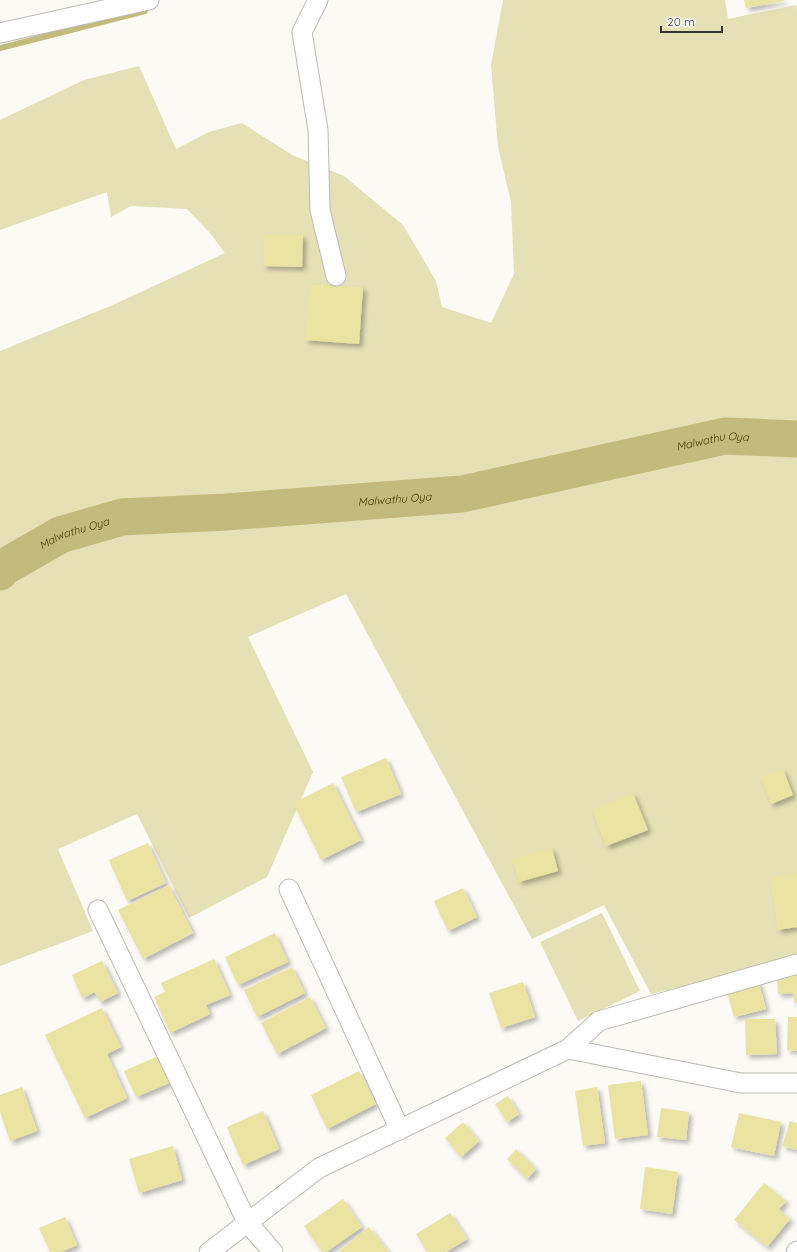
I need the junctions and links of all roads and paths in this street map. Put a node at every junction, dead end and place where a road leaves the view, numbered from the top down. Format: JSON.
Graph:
{"nodes":[{"id":1,"x":150,"y":0,"type":"edge"},
{"id":2,"x":318,"y":0,"type":"edge"},
{"id":3,"x":0,"y":33,"type":"edge"},
{"id":4,"x":336,"y":276,"type":"dead end"},
{"id":5,"x":289,"y":889,"type":"dead end"},
{"id":6,"x":98,"y":910,"type":"dead end"},
{"id":7,"x":797,"y":964,"type":"edge"},
{"id":8,"x":568,"y":1050,"type":"junction"},
{"id":9,"x":797,"y":1083,"type":"edge"},
{"id":10,"x":400,"y":1130,"type":"junction"},
{"id":11,"x":247,"y":1222,"type":"junction"},
{"id":12,"x":209,"y":1252,"type":"edge"},
{"id":13,"x":273,"y":1252,"type":"edge"}],
"edges":[{"from":1,"to":3,"type":"street"},
{"from":2,"to":4,"type":"street"},
{"from":5,"to":10,"type":"street"},
{"from":6,"to":11,"type":"street"},
{"from":7,"to":8,"type":"street"},
{"from":8,"to":9,"type":"street"},
{"from":8,"to":10,"type":"street"},
{"from":10,"to":11,"type":"street"},
{"from":11,"to":12,"type":"street"},
{"from":11,"to":13,"type":"street"}]}
